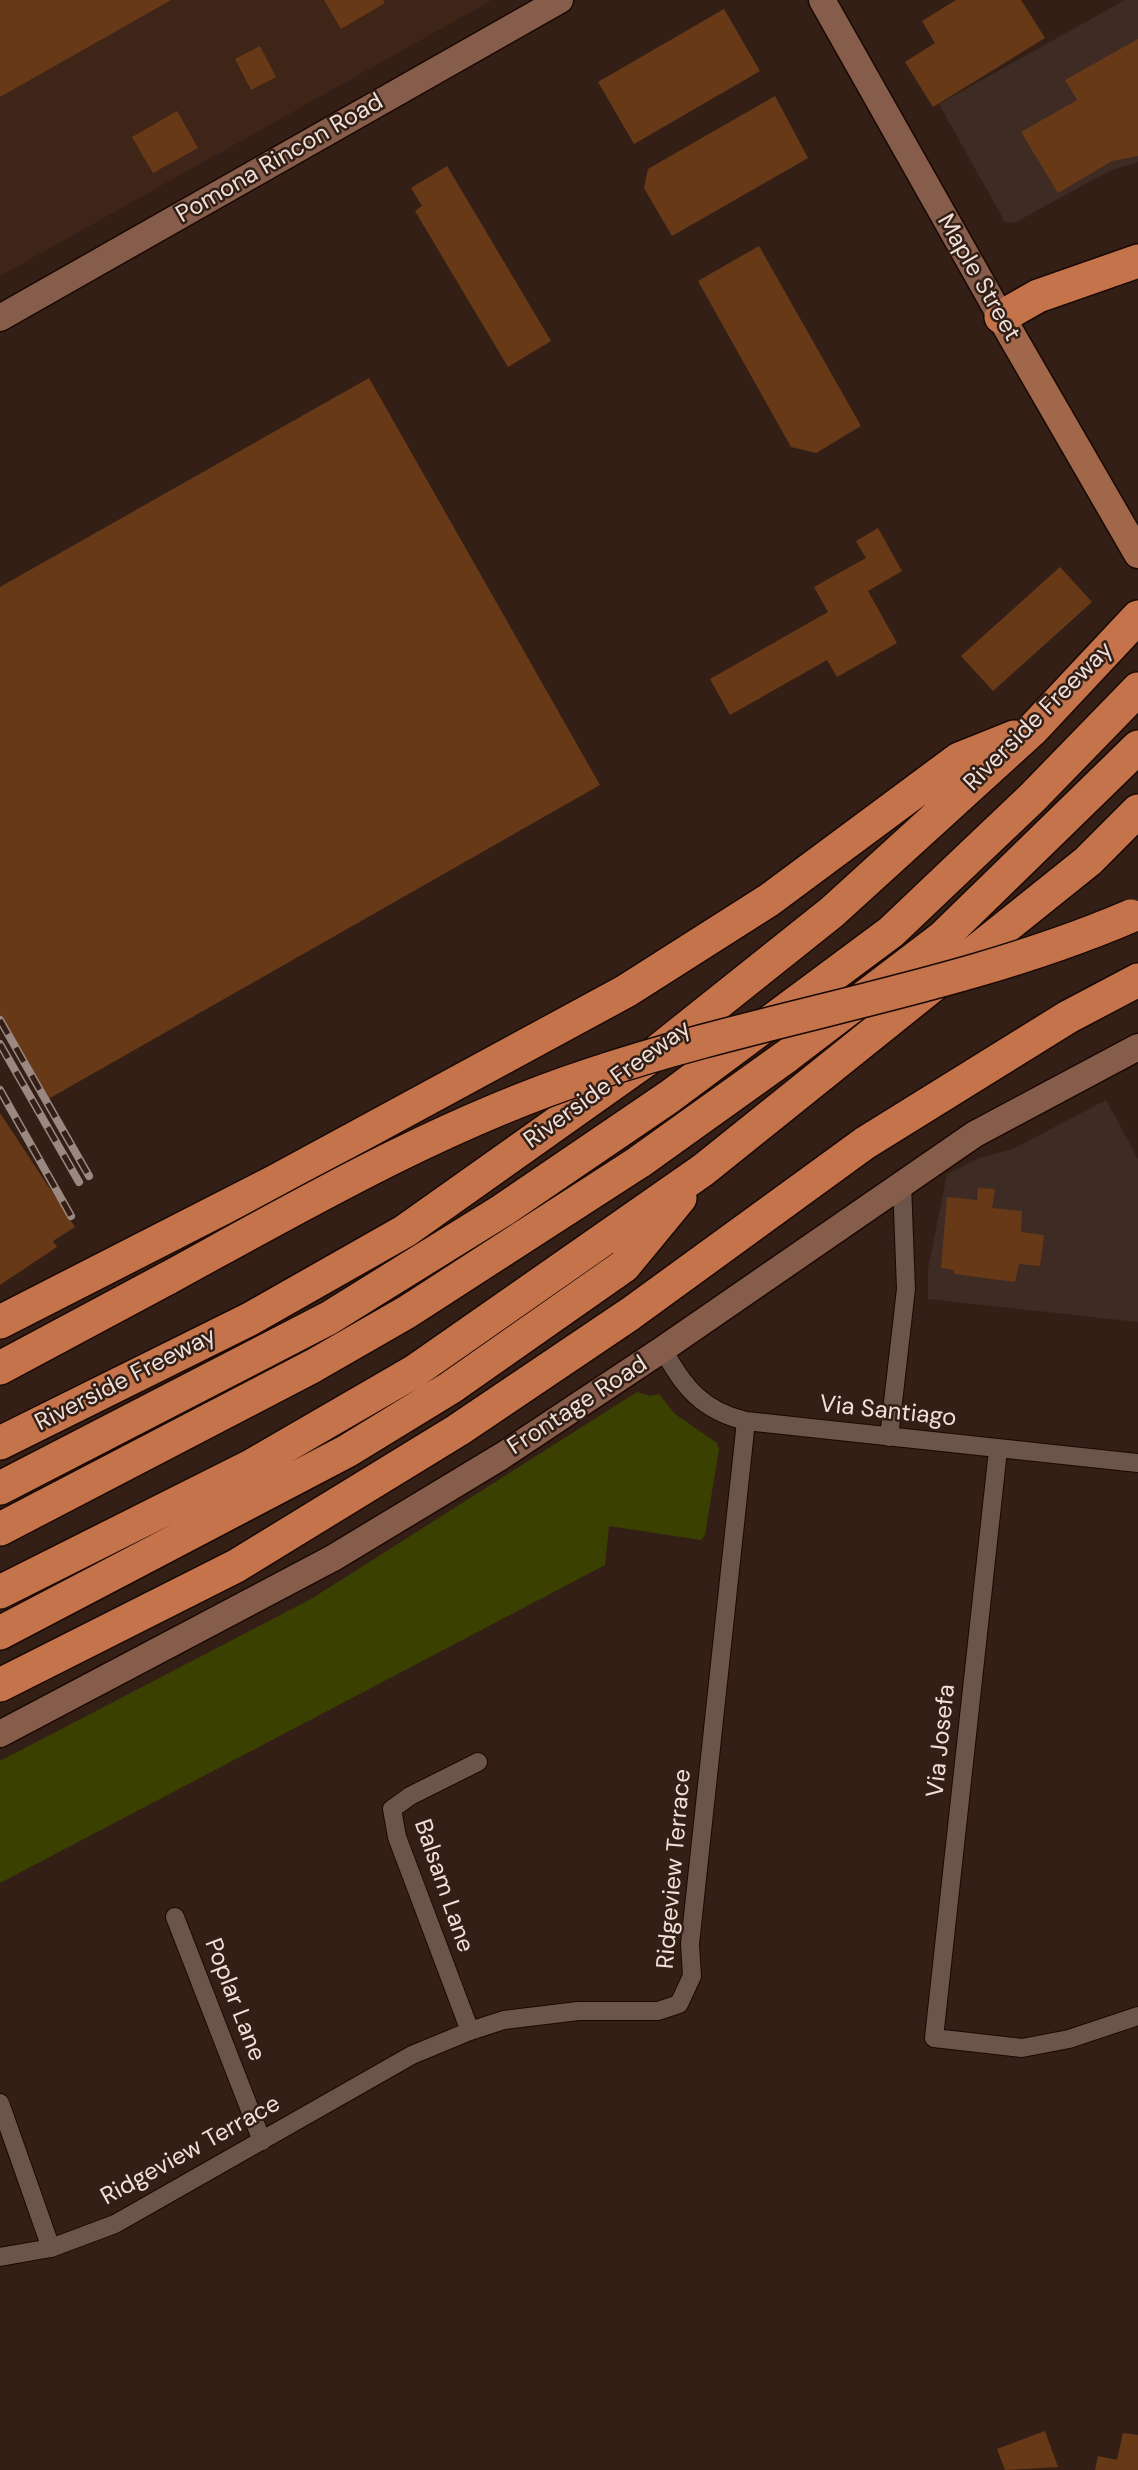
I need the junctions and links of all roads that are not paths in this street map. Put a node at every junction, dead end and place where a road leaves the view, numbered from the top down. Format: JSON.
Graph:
{"nodes":[{"id":1,"x":560,"y":0,"type":"edge"},
{"id":2,"x":822,"y":0,"type":"edge"},
{"id":3,"x":1138,"y":261,"type":"edge"},
{"id":4,"x":1001,"y":317,"type":"junction"},
{"id":5,"x":0,"y":318,"type":"edge"},
{"id":6,"x":1131,"y":542,"type":"edge"},
{"id":7,"x":1138,"y":617,"type":"edge"},
{"id":8,"x":1138,"y":689,"type":"edge"},
{"id":9,"x":1033,"y":729,"type":"junction"},
{"id":10,"x":1138,"y":747,"type":"edge"},
{"id":11,"x":1138,"y":811,"type":"edge"},
{"id":12,"x":1135,"y":914,"type":"edge"},
{"id":13,"x":1138,"y":979,"type":"edge"},
{"id":14,"x":1138,"y":1047,"type":"edge"},
{"id":15,"x":703,"y":1170,"type":"junction"},
{"id":16,"x":902,"y":1184,"type":"junction"},
{"id":17,"x":0,"y":1322,"type":"edge"},
{"id":18,"x":663,"y":1349,"type":"junction"},
{"id":19,"x":0,"y":1367,"type":"edge"},
{"id":20,"x":746,"y":1421,"type":"junction"},
{"id":21,"x":889,"y":1437,"type":"junction"},
{"id":22,"x":0,"y":1443,"type":"edge"},
{"id":23,"x":998,"y":1450,"type":"junction"},
{"id":24,"x":1138,"y":1464,"type":"edge"},
{"id":25,"x":0,"y":1488,"type":"edge"},
{"id":26,"x":0,"y":1529,"type":"edge"},
{"id":27,"x":0,"y":1592,"type":"edge"},
{"id":28,"x":0,"y":1633,"type":"edge"},
{"id":29,"x":0,"y":1685,"type":"edge"},
{"id":30,"x":0,"y":1734,"type":"edge"},
{"id":31,"x":478,"y":1762,"type":"dead end"},
{"id":32,"x":175,"y":1917,"type":"dead end"},
{"id":33,"x":1138,"y":2016,"type":"edge"},
{"id":34,"x":470,"y":2031,"type":"junction"},
{"id":35,"x":0,"y":2104,"type":"edge"},
{"id":36,"x":262,"y":2141,"type":"junction"},
{"id":37,"x":51,"y":2248,"type":"junction"},
{"id":38,"x":0,"y":2257,"type":"edge"}],
"edges":[{"from":1,"to":5,"type":"main road","name":"Pomona Rincon Road"},
{"from":2,"to":4,"type":"main road","name":"Maple Street"},
{"from":3,"to":4,"type":"highway"},
{"from":4,"to":6,"type":"main road","name":"Maple Street"},
{"from":7,"to":9,"type":"highway","name":"Riverside Freeway"},
{"from":8,"to":25,"type":"highway"},
{"from":9,"to":17,"type":"highway"},
{"from":9,"to":22,"type":"highway","name":"Riverside Freeway"},
{"from":10,"to":26,"type":"highway"},
{"from":11,"to":15,"type":"highway"},
{"from":12,"to":19,"type":"highway","bridge":true},
{"from":13,"to":29,"type":"highway"},
{"from":14,"to":16,"type":"main road","name":"Frontage Road"},
{"from":15,"to":27,"type":"highway"},
{"from":15,"to":28,"type":"highway"},
{"from":16,"to":18,"type":"main road","name":"Frontage Road"},
{"from":16,"to":21,"type":"street"},
{"from":18,"to":20,"type":"street","name":"Via Santiago"},
{"from":18,"to":30,"type":"main road","name":"Frontage Road"},
{"from":20,"to":21,"type":"street","name":"Via Santiago"},
{"from":20,"to":34,"type":"street","name":"Ridgeview Terrace"},
{"from":21,"to":23,"type":"street","name":"Via Santiago"},
{"from":23,"to":24,"type":"street","name":"Via Santiago"},
{"from":23,"to":33,"type":"street","name":"Via Josefa"},
{"from":31,"to":34,"type":"street","name":"Balsam Lane"},
{"from":32,"to":36,"type":"street","name":"Poplar Lane"},
{"from":34,"to":36,"type":"street","name":"Ridgeview Terrace"},
{"from":35,"to":37,"type":"street"},
{"from":36,"to":37,"type":"street","name":"Ridgeview Terrace"},
{"from":37,"to":38,"type":"street","name":"Ridgeview Terrace"}]}
